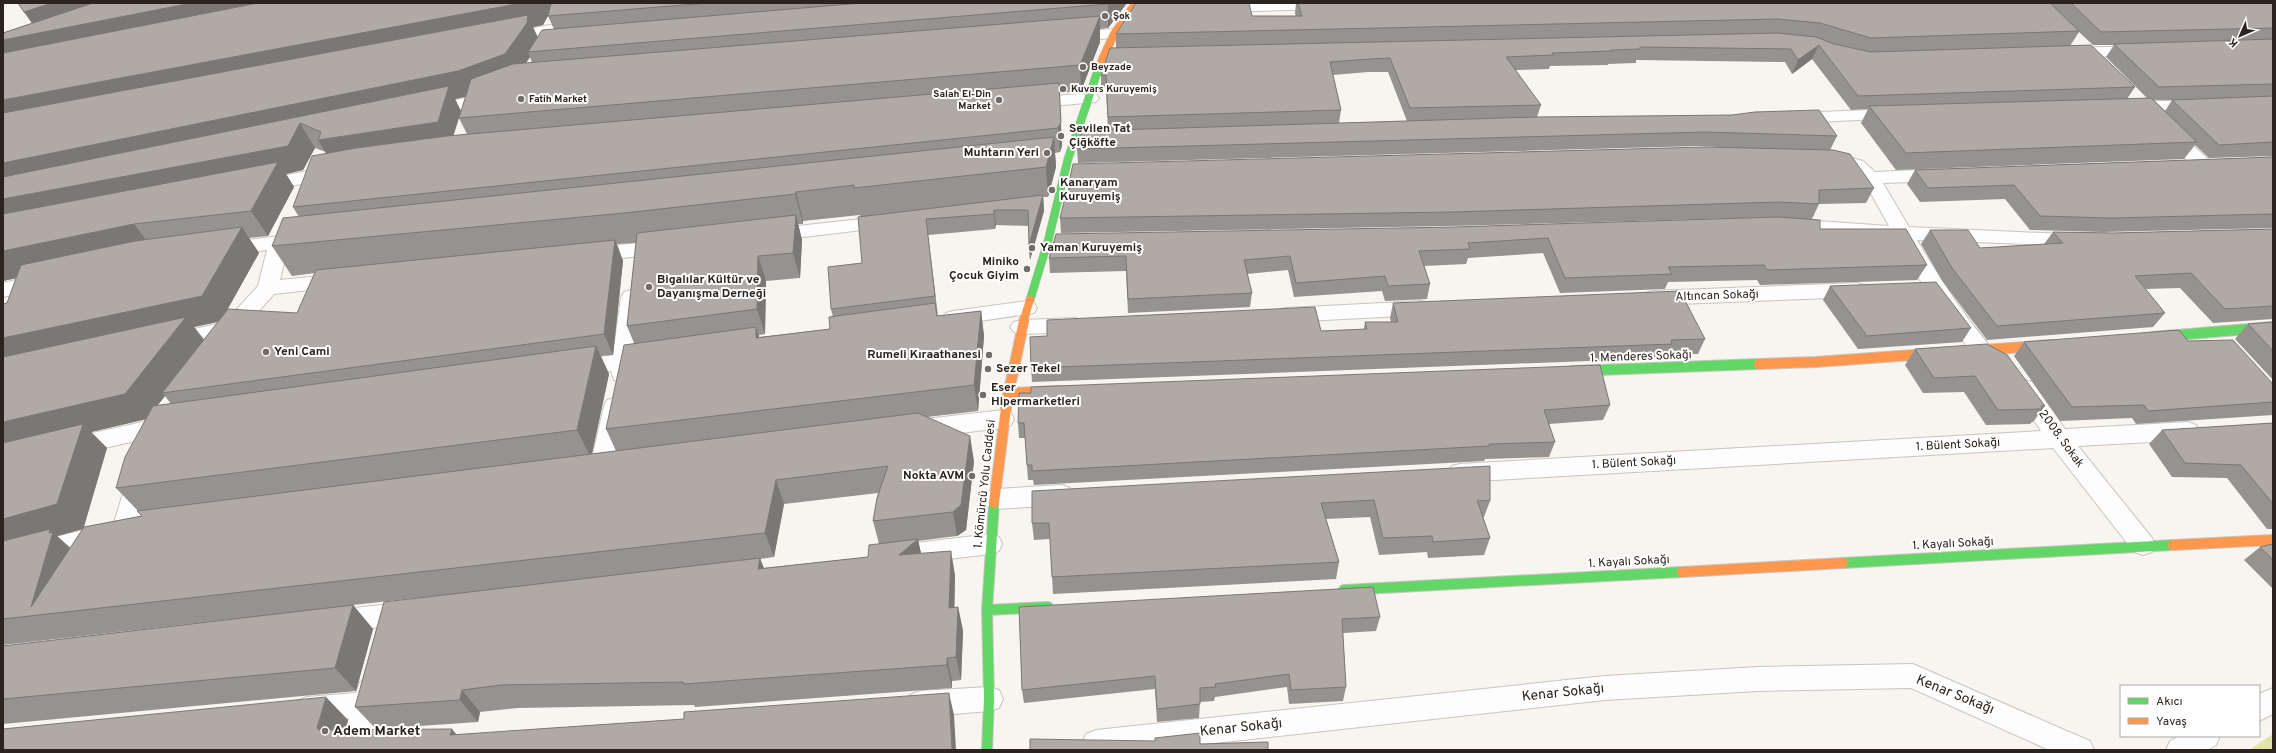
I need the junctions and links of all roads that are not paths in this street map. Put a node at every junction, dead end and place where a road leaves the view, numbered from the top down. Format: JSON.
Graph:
{"nodes":[{"id":1,"x":1352,"y":3,"type":"edge"},
{"id":2,"x":1138,"y":8,"type":"edge"},
{"id":3,"x":1202,"y":8,"type":"edge"},
{"id":4,"x":1114,"y":34,"type":"junction"},
{"id":5,"x":2071,"y":36,"type":"edge"},
{"id":6,"x":1051,"y":39,"type":"edge"},
{"id":7,"x":487,"y":42,"type":"edge"},
{"id":8,"x":546,"y":48,"type":"edge"},
{"id":9,"x":2157,"y":50,"type":"edge"},
{"id":10,"x":2088,"y":53,"type":"junction"},
{"id":11,"x":2056,"y":54,"type":"edge"},
{"id":12,"x":2104,"y":69,"type":"edge"},
{"id":13,"x":509,"y":89,"type":"edge"},
{"id":14,"x":2125,"y":91,"type":"edge"},
{"id":15,"x":1090,"y":98,"type":"junction"},
{"id":16,"x":2219,"y":104,"type":"edge"},
{"id":17,"x":1011,"y":105,"type":"edge"},
{"id":18,"x":2141,"y":107,"type":"junction"},
{"id":19,"x":2118,"y":108,"type":"edge"},
{"id":20,"x":411,"y":114,"type":"edge"},
{"id":21,"x":1910,"y":114,"type":"edge"},
{"id":22,"x":1777,"y":118,"type":"edge"},
{"id":23,"x":1820,"y":157,"type":"edge"},
{"id":24,"x":2180,"y":166,"type":"edge"},
{"id":25,"x":354,"y":168,"type":"edge"},
{"id":26,"x":1958,"y":174,"type":"edge"},
{"id":27,"x":1871,"y":178,"type":"junction"},
{"id":28,"x":245,"y":190,"type":"edge"},
{"id":29,"x":1059,"y":203,"type":"junction"},
{"id":30,"x":1036,"y":205,"type":"edge"},
{"id":31,"x":910,"y":220,"type":"edge"},
{"id":32,"x":1771,"y":224,"type":"edge"},
{"id":33,"x":1902,"y":233,"type":"junction"},
{"id":34,"x":319,"y":237,"type":"edge"},
{"id":35,"x":753,"y":237,"type":"edge"},
{"id":36,"x":2095,"y":240,"type":"edge"},
{"id":37,"x":279,"y":242,"type":"junction"},
{"id":38,"x":683,"y":245,"type":"edge"},
{"id":39,"x":636,"y":250,"type":"junction"},
{"id":40,"x":209,"y":251,"type":"edge"},
{"id":41,"x":573,"y":257,"type":"edge"},
{"id":42,"x":63,"y":277,"type":"edge"},
{"id":43,"x":362,"y":278,"type":"edge"},
{"id":44,"x":1934,"y":287,"type":"junction"},
{"id":45,"x":268,"y":288,"type":"junction"},
{"id":46,"x":1910,"y":288,"type":"edge"},
{"id":47,"x":1879,"y":289,"type":"edge"},
{"id":48,"x":3,"y":290,"type":"edge"},
{"id":49,"x":1632,"y":299,"type":"edge"},
{"id":50,"x":1442,"y":307,"type":"edge"},
{"id":51,"x":1267,"y":316,"type":"edge"},
{"id":52,"x":1024,"y":318,"type":"junction"},
{"id":53,"x":932,"y":321,"type":"edge"},
{"id":54,"x":1092,"y":324,"type":"edge"},
{"id":55,"x":2273,"y":327,"type":"edge"},
{"id":56,"x":231,"y":328,"type":"junction"},
{"id":57,"x":2214,"y":332,"type":"junction"},
{"id":58,"x":2145,"y":337,"type":"edge"},
{"id":59,"x":2060,"y":344,"type":"edge"},
{"id":60,"x":155,"y":345,"type":"edge"},
{"id":61,"x":2230,"y":349,"type":"edge"},
{"id":62,"x":1982,"y":351,"type":"junction"},
{"id":63,"x":212,"y":353,"type":"edge"},
{"id":64,"x":672,"y":355,"type":"edge"},
{"id":65,"x":624,"y":362,"type":"junction"},
{"id":66,"x":554,"y":371,"type":"edge"},
{"id":67,"x":1562,"y":372,"type":"edge"},
{"id":68,"x":1072,"y":390,"type":"edge"},
{"id":69,"x":1008,"y":393,"type":"junction"},
{"id":70,"x":174,"y":402,"type":"edge"},
{"id":71,"x":1003,"y":419,"type":"junction"},
{"id":72,"x":186,"y":423,"type":"edge"},
{"id":73,"x":155,"y":427,"type":"junction"},
{"id":74,"x":2210,"y":430,"type":"edge"},
{"id":75,"x":893,"y":432,"type":"edge"},
{"id":76,"x":2060,"y":440,"type":"junction"},
{"id":77,"x":49,"y":452,"type":"edge"},
{"id":78,"x":625,"y":464,"type":"edge"},
{"id":79,"x":602,"y":467,"type":"junction"},
{"id":80,"x":578,"y":470,"type":"edge"},
{"id":81,"x":1440,"y":474,"type":"edge"},
{"id":82,"x":1083,"y":494,"type":"edge"},
{"id":83,"x":995,"y":499,"type":"junction"},
{"id":84,"x":148,"y":526,"type":"edge"},
{"id":85,"x":124,"y":529,"type":"junction"},
{"id":86,"x":2273,"y":540,"type":"edge"},
{"id":87,"x":990,"y":544,"type":"junction"},
{"id":88,"x":2143,"y":545,"type":"junction"},
{"id":89,"x":872,"y":558,"type":"edge"},
{"id":90,"x":3,"y":561,"type":"edge"},
{"id":91,"x":1338,"y":590,"type":"edge"},
{"id":92,"x":1059,"y":606,"type":"edge"},
{"id":93,"x":431,"y":610,"type":"edge"},
{"id":94,"x":987,"y":610,"type":"junction"},
{"id":95,"x":312,"y":624,"type":"edge"},
{"id":96,"x":377,"y":667,"type":"edge"},
{"id":97,"x":989,"y":699,"type":"junction"},
{"id":98,"x":2273,"y":700,"type":"edge"},
{"id":99,"x":367,"y":704,"type":"junction"},
{"id":100,"x":894,"y":706,"type":"edge"},
{"id":101,"x":2260,"y":707,"type":"edge"},
{"id":102,"x":280,"y":712,"type":"edge"},
{"id":103,"x":2204,"y":737,"type":"edge"},
{"id":104,"x":364,"y":746,"type":"edge"},
{"id":105,"x":1073,"y":746,"type":"edge"},
{"id":106,"x":987,"y":750,"type":"edge"},
{"id":107,"x":2080,"y":750,"type":"edge"},
{"id":108,"x":2180,"y":750,"type":"edge"}],
"edges":[{"from":1,"to":3,"type":"street"},
{"from":2,"to":4,"type":"street","name":"1. Kömürcü Yolu Caddesi"},
{"from":4,"to":6,"type":"street"},
{"from":4,"to":15,"type":"street","name":"1. Kömürcü Yolu Caddesi"},
{"from":5,"to":10,"type":"street"},
{"from":7,"to":8,"type":"street"},
{"from":9,"to":10,"type":"street"},
{"from":10,"to":11,"type":"street"},
{"from":10,"to":12,"type":"street"},
{"from":13,"to":20,"type":"street"},
{"from":14,"to":18,"type":"street"},
{"from":15,"to":17,"type":"street"},
{"from":15,"to":29,"type":"street","name":"1. Kömürcü Yolu Caddesi"},
{"from":16,"to":18,"type":"street"},
{"from":18,"to":19,"type":"street"},
{"from":18,"to":24,"type":"street"},
{"from":21,"to":22,"type":"street"},
{"from":23,"to":27,"type":"street","name":"2008. Sokak"},
{"from":25,"to":28,"type":"street"},
{"from":26,"to":27,"type":"street"},
{"from":27,"to":33,"type":"street","name":"2008. Sokak"},
{"from":29,"to":30,"type":"street"},
{"from":29,"to":52,"type":"street","name":"1. Kömürcü Yolu Caddesi"},
{"from":31,"to":35,"type":"street"},
{"from":32,"to":33,"type":"street"},
{"from":33,"to":36,"type":"street"},
{"from":33,"to":44,"type":"street","name":"2008. Sokak"},
{"from":34,"to":37,"type":"street"},
{"from":37,"to":40,"type":"street"},
{"from":37,"to":45,"type":"street"},
{"from":38,"to":39,"type":"street"},
{"from":39,"to":41,"type":"street"},
{"from":39,"to":65,"type":"street"},
{"from":42,"to":48,"type":"street"},
{"from":43,"to":45,"type":"street"},
{"from":44,"to":46,"type":"street"},
{"from":44,"to":62,"type":"street","name":"2008. Sokak"},
{"from":45,"to":56,"type":"street"},
{"from":47,"to":49,"type":"street","name":"Altıncan Sokağı"},
{"from":50,"to":51,"type":"street"},
{"from":52,"to":53,"type":"street"},
{"from":52,"to":54,"type":"street"},
{"from":52,"to":69,"type":"street","name":"1. Kömürcü Yolu Caddesi"},
{"from":55,"to":57,"type":"street"},
{"from":56,"to":60,"type":"street"},
{"from":56,"to":63,"type":"street"},
{"from":57,"to":58,"type":"street"},
{"from":57,"to":61,"type":"street"},
{"from":59,"to":62,"type":"street","name":"1. Menderes Sokağı"},
{"from":62,"to":67,"type":"street","name":"1. Menderes Sokağı"},
{"from":62,"to":76,"type":"street","name":"2008. Sokak"},
{"from":64,"to":65,"type":"street"},
{"from":65,"to":66,"type":"street"},
{"from":65,"to":79,"type":"street"},
{"from":68,"to":69,"type":"street"},
{"from":69,"to":71,"type":"street","name":"1. Kömürcü Yolu Caddesi"},
{"from":70,"to":73,"type":"street"},
{"from":71,"to":75,"type":"street"},
{"from":71,"to":83,"type":"street","name":"1. Kömürcü Yolu Caddesi"},
{"from":72,"to":73,"type":"street"},
{"from":73,"to":77,"type":"street"},
{"from":73,"to":85,"type":"street"},
{"from":74,"to":76,"type":"street","name":"1. Bülent Sokağı"},
{"from":76,"to":81,"type":"street","name":"1. Bülent Sokağı"},
{"from":76,"to":88,"type":"street","name":"2008. Sokak"},
{"from":78,"to":79,"type":"street"},
{"from":79,"to":80,"type":"street"},
{"from":82,"to":83,"type":"street"},
{"from":83,"to":87,"type":"street","name":"1. Kömürcü Yolu Caddesi"},
{"from":84,"to":85,"type":"street"},
{"from":85,"to":90,"type":"street"},
{"from":86,"to":88,"type":"street","name":"1. Kayalı Sokağı"},
{"from":87,"to":89,"type":"street"},
{"from":87,"to":94,"type":"street","name":"1. Kömürcü Yolu Caddesi"},
{"from":88,"to":91,"type":"street","name":"1. Kayalı Sokağı"},
{"from":92,"to":94,"type":"street"},
{"from":93,"to":95,"type":"street"},
{"from":94,"to":97,"type":"street","name":"1. Kömürcü Yolu Caddesi"},
{"from":96,"to":99,"type":"street"},
{"from":97,"to":100,"type":"street"},
{"from":97,"to":106,"type":"street","name":"1. Kömürcü Yolu Caddesi"},
{"from":98,"to":101,"type":"street"},
{"from":99,"to":102,"type":"street"},
{"from":99,"to":104,"type":"street"},
{"from":103,"to":108,"type":"street"},
{"from":105,"to":107,"type":"street","name":"Kenar Sokağı"}]}
